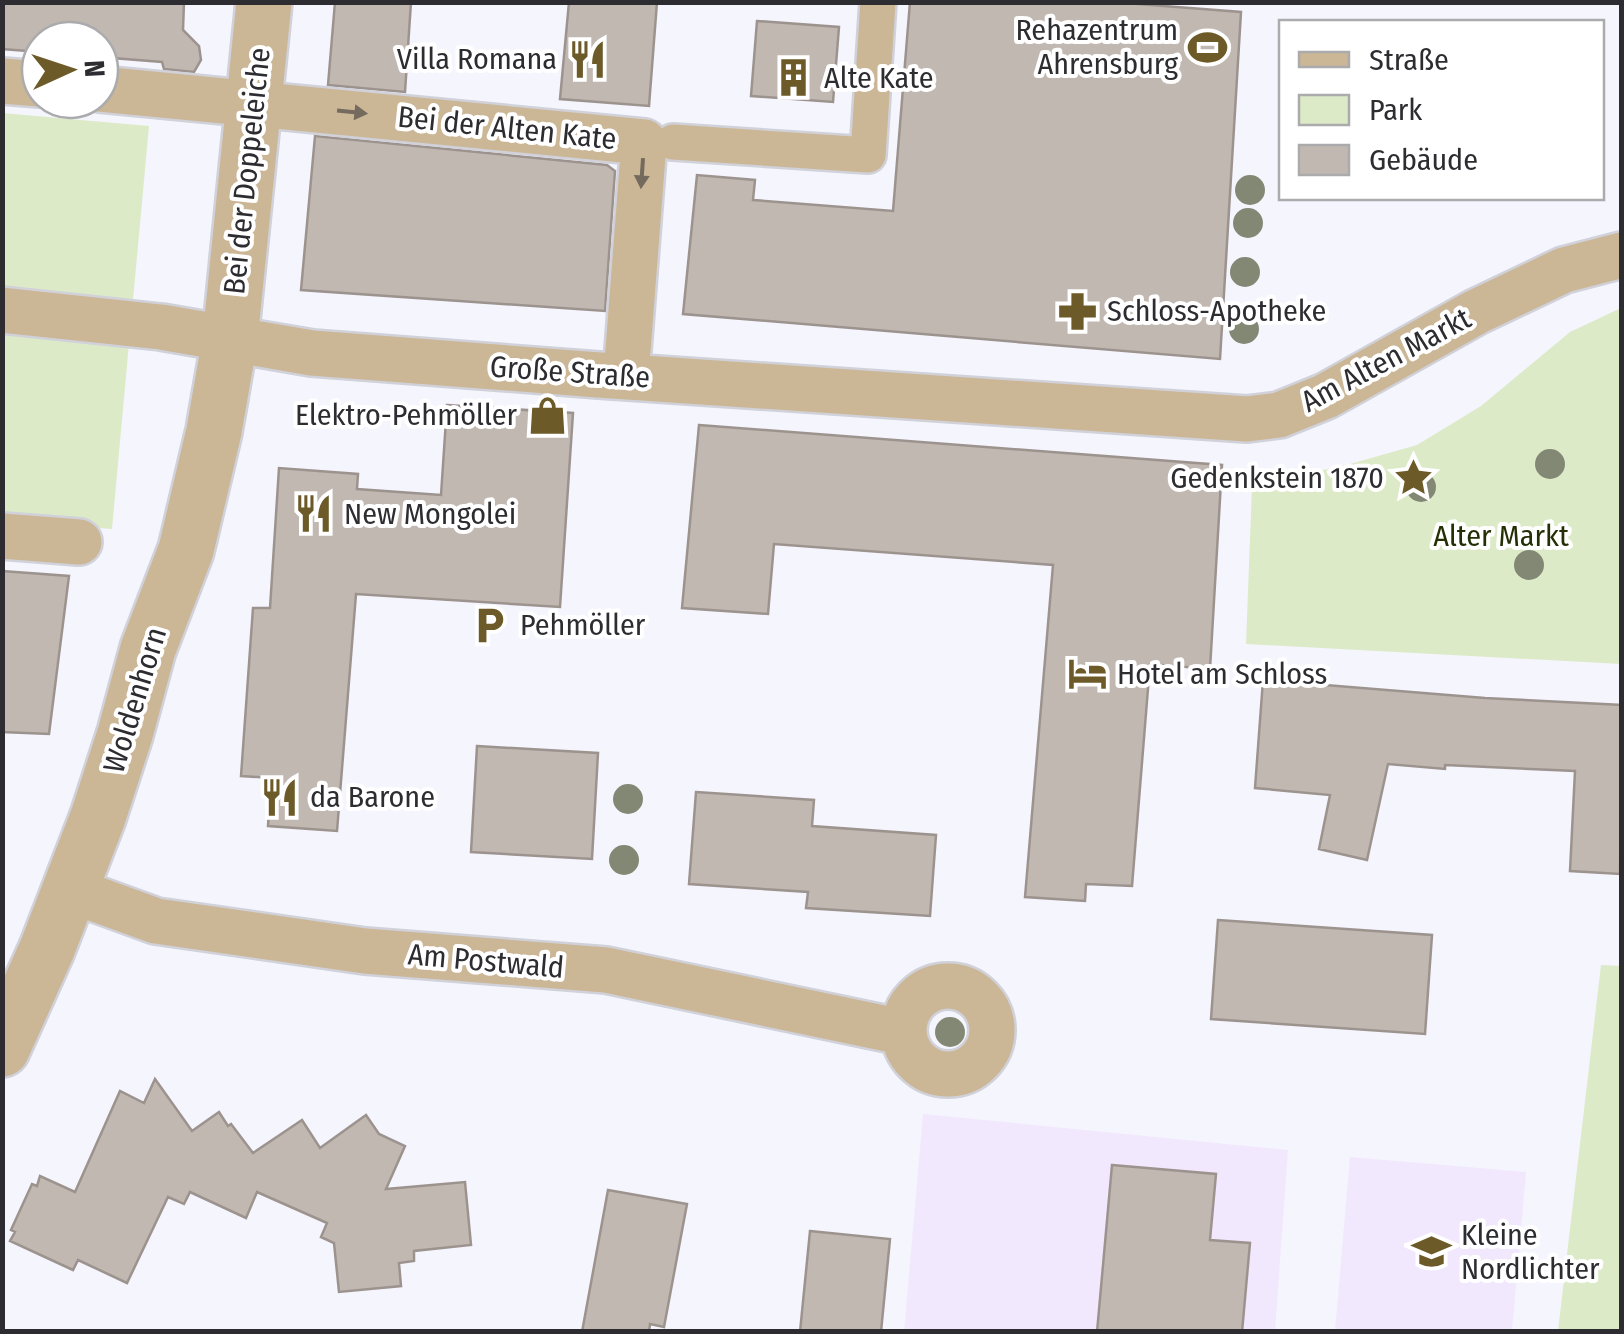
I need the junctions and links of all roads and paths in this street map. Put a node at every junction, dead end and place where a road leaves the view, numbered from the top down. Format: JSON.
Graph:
{"nodes":[{"id":1,"x":264,"y":2,"type":"edge"},
{"id":2,"x":878,"y":2,"type":"edge"},
{"id":3,"x":120,"y":91,"type":"edge"},
{"id":4,"x":254,"y":103,"type":"junction"},
{"id":5,"x":673,"y":142,"type":"dead end"},
{"id":6,"x":1622,"y":255,"type":"edge"},
{"id":7,"x":2,"y":310,"type":"edge"},
{"id":8,"x":230,"y":339,"type":"junction"},
{"id":9,"x":626,"y":376,"type":"junction"},
{"id":10,"x":1141,"y":413,"type":"joint"},
{"id":11,"x":2,"y":536,"type":"edge"},
{"id":12,"x":80,"y":542,"type":"dead end"},
{"id":13,"x":71,"y":890,"type":"junction"},
{"id":14,"x":902,"y":1032,"type":"dead end"},
{"id":15,"x":2,"y":1048,"type":"edge"}],
"edges":[{"from":1,"to":4,"type":"street","name":"Bei der Doppeleiche"},
{"from":2,"to":5,"type":"street"},
{"from":3,"to":4,"type":"street"},
{"from":4,"to":8,"type":"street","name":"Bei der Doppeleiche"},
{"from":4,"to":9,"type":"street","name":"Bei der Alten Kate","one_way":true},
{"from":6,"to":10,"type":"street","name":"Am Alten Markt"},
{"from":7,"to":8,"type":"street","name":"Große Straße"},
{"from":8,"to":9,"type":"street","name":"Große Straße"},
{"from":8,"to":13,"type":"street","name":"Woldenhorn"},
{"from":9,"to":10,"type":"street","name":"Große Straße"},
{"from":11,"to":12,"type":"street"},
{"from":13,"to":14,"type":"street","name":"Am Postwald"},
{"from":13,"to":15,"type":"street","name":"Woldenhorn"}]}
